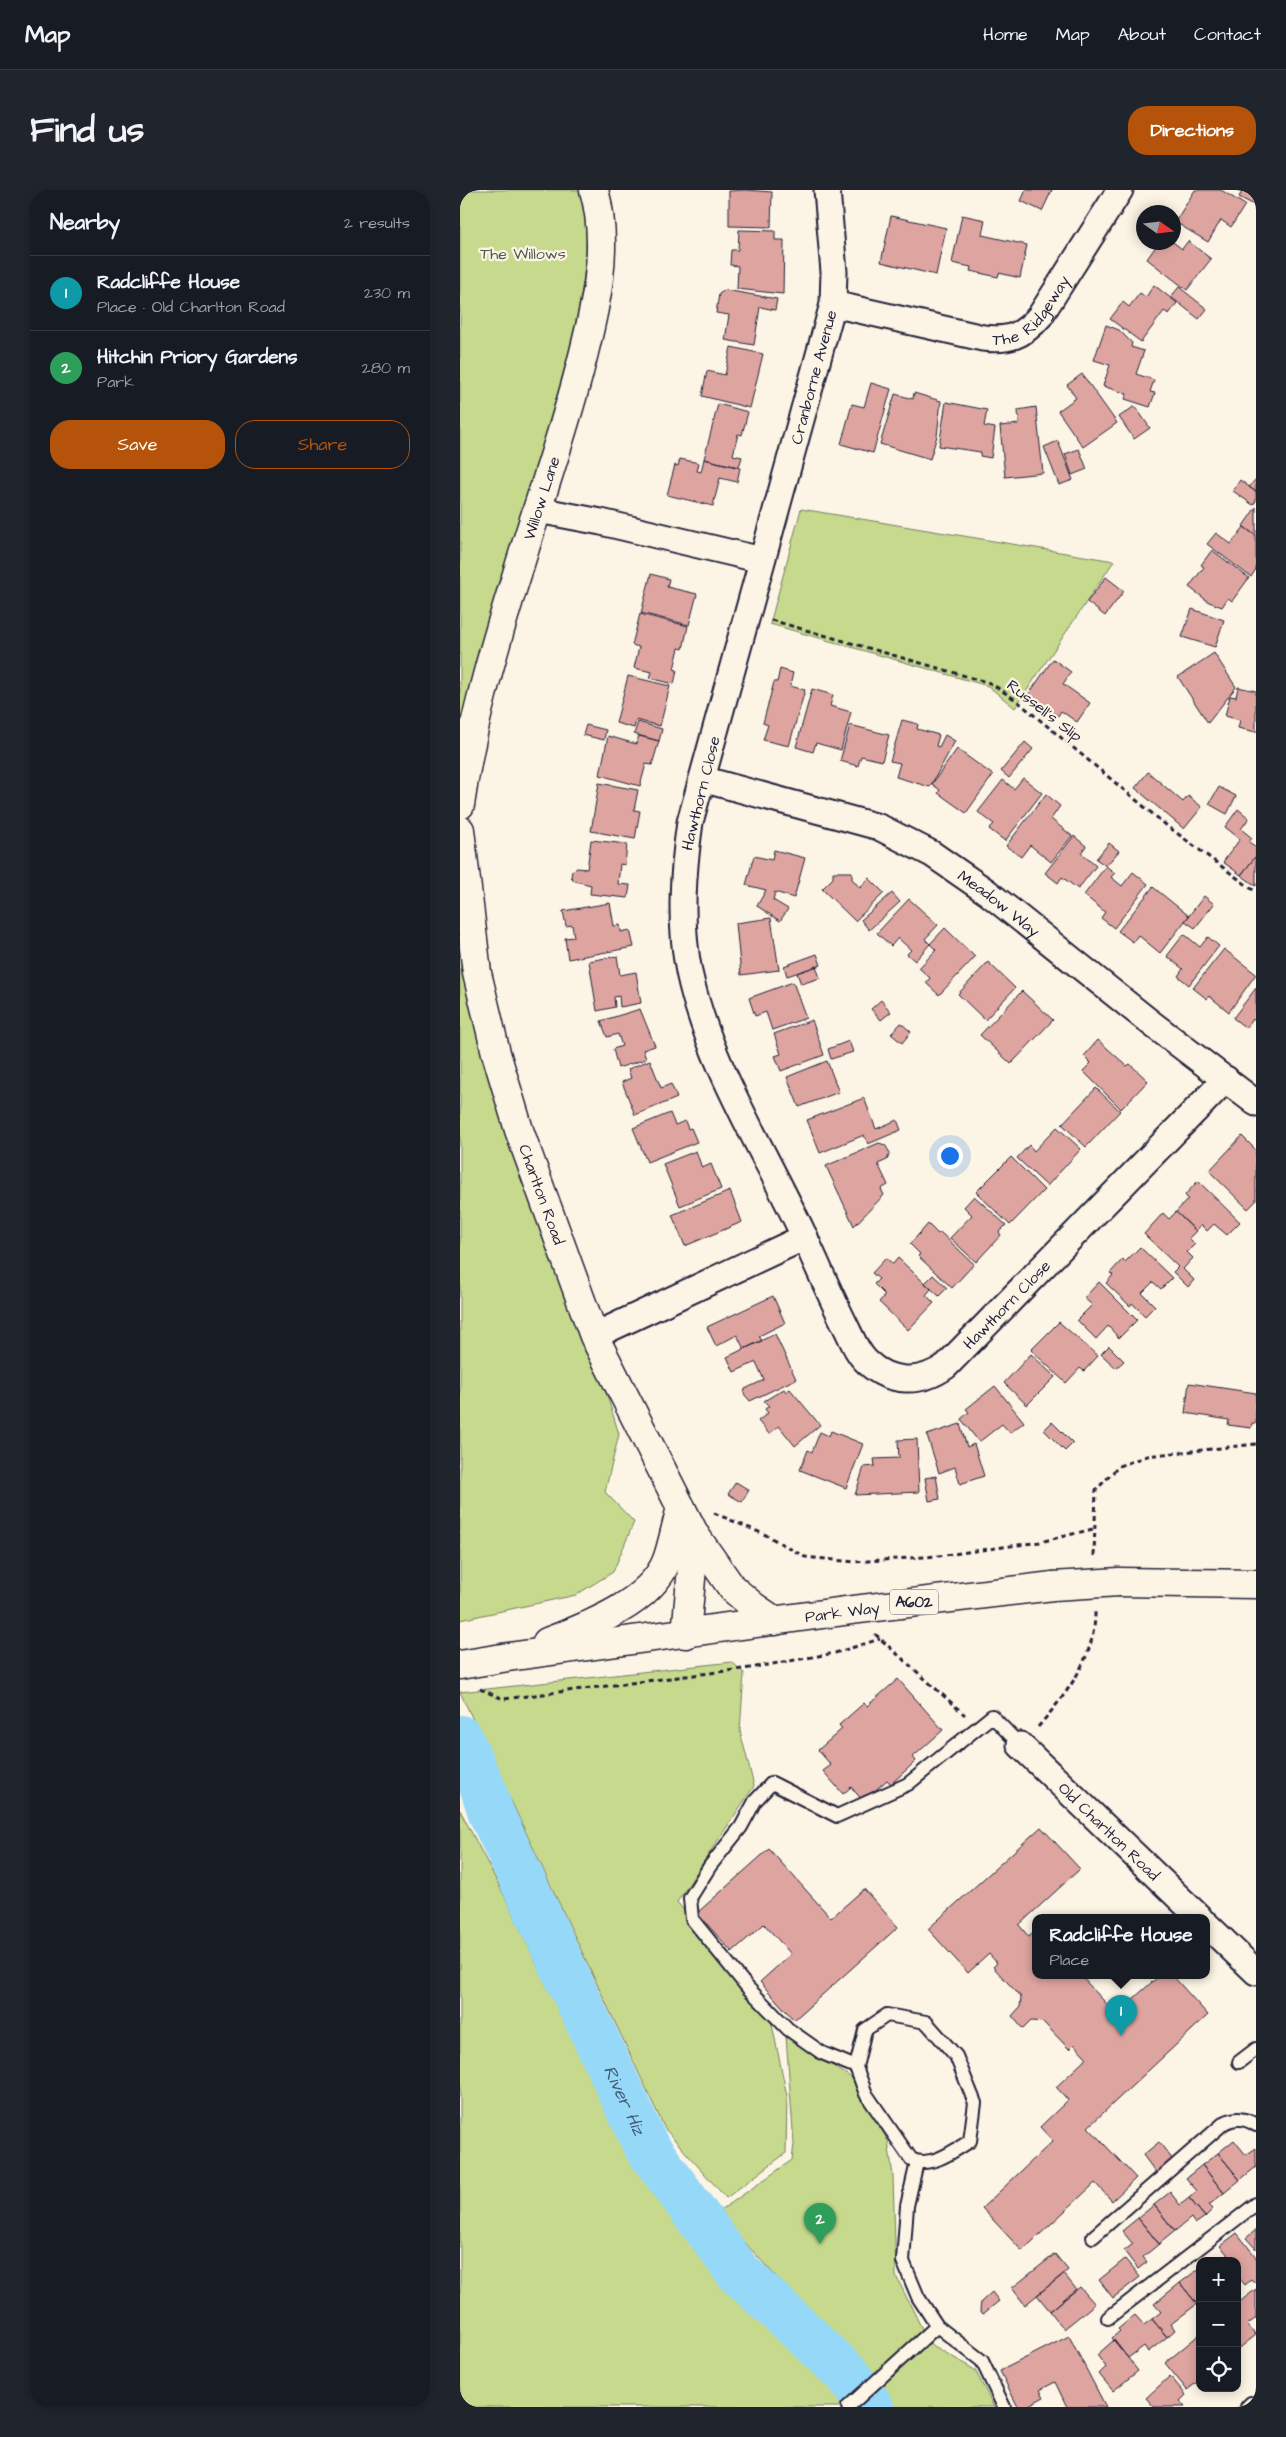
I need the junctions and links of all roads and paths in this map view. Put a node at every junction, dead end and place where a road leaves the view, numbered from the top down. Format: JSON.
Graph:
{"nodes":[{"id":1,"x":594,"y":190,"type":"edge"},
{"id":2,"x":827,"y":190,"type":"edge"},
{"id":3,"x":1120,"y":190,"type":"edge"},
{"id":4,"x":833,"y":304,"type":"junction"},
{"id":5,"x":538,"y":510,"type":"junction"},
{"id":6,"x":762,"y":560,"type":"junction"},
{"id":7,"x":780,"y":622,"type":"dead end"},
{"id":8,"x":702,"y":779,"type":"junction"},
{"id":9,"x":460,"y":805,"type":"edge"},
{"id":10,"x":460,"y":830,"type":"edge"},
{"id":11,"x":1256,"y":892,"type":"edge"},
{"id":12,"x":1226,"y":1079,"type":"junction"},
{"id":13,"x":1256,"y":1102,"type":"edge"},
{"id":14,"x":805,"y":1237,"type":"junction"},
{"id":15,"x":594,"y":1336,"type":"junction"},
{"id":16,"x":1256,"y":1444,"type":"edge"},
{"id":17,"x":678,"y":1502,"type":"junction"},
{"id":18,"x":1093,"y":1530,"type":"junction"},
{"id":19,"x":694,"y":1535,"type":"junction"},
{"id":20,"x":1094,"y":1558,"type":"dead end"},
{"id":21,"x":1256,"y":1584,"type":"edge"},
{"id":22,"x":1094,"y":1606,"type":"dead end"},
{"id":23,"x":775,"y":1620,"type":"junction"},
{"id":24,"x":686,"y":1634,"type":"junction"},
{"id":25,"x":508,"y":1657,"type":"junction"},
{"id":26,"x":470,"y":1672,"type":"edge"},
{"id":27,"x":979,"y":1727,"type":"junction"},
{"id":28,"x":1020,"y":1745,"type":"junction"},
{"id":29,"x":1196,"y":1914,"type":"edge"},
{"id":30,"x":1210,"y":1928,"type":"edge"},
{"id":31,"x":1256,"y":1972,"type":"edge"},
{"id":32,"x":1256,"y":2049,"type":"edge"},
{"id":33,"x":1239,"y":2062,"type":"dead end"},
{"id":34,"x":856,"y":2067,"type":"junction"},
{"id":35,"x":1256,"y":2125,"type":"edge"},
{"id":36,"x":917,"y":2162,"type":"junction"},
{"id":37,"x":1256,"y":2204,"type":"edge"},
{"id":38,"x":1093,"y":2237,"type":"dead end"},
{"id":39,"x":1108,"y":2318,"type":"dead end"},
{"id":40,"x":937,"y":2326,"type":"junction"},
{"id":41,"x":848,"y":2407,"type":"edge"},
{"id":42,"x":1004,"y":2407,"type":"edge"}],
"edges":[{"from":1,"to":5,"type":"street","name":"Willow Lane"},
{"from":2,"to":4,"type":"street","name":"Cranborne Avenue"},
{"from":3,"to":4,"type":"street","name":"The Ridgeway"},
{"from":4,"to":6,"type":"street","name":"Cranborne Avenue"},
{"from":5,"to":6,"type":"street"},
{"from":5,"to":9,"type":"street","name":"Willow Lane"},
{"from":6,"to":8,"type":"street","name":"Hawthorn Close"},
{"from":7,"to":11,"type":"path","name":"Russell's Slip"},
{"from":8,"to":12,"type":"street","name":"Meadow Way"},
{"from":8,"to":14,"type":"street","name":"Hawthorn Close"},
{"from":10,"to":15,"type":"street","name":"Charlton Road"},
{"from":12,"to":13,"type":"street","name":"Meadow Way"},
{"from":12,"to":14,"type":"street","name":"Hawthorn Close"},
{"from":14,"to":15,"type":"street"},
{"from":15,"to":17,"type":"street","name":"Charlton Road"},
{"from":16,"to":18,"type":"path"},
{"from":17,"to":18,"type":"path"},
{"from":17,"to":19,"type":"street","name":"Charlton Road"},
{"from":17,"to":25,"type":"street"},
{"from":18,"to":20,"type":"path"},
{"from":19,"to":23,"type":"street","name":"Charlton Road"},
{"from":19,"to":24,"type":"street"},
{"from":21,"to":23,"type":"street","name":"Park Way","number":"A602","bridge":true},
{"from":22,"to":28,"type":"path"},
{"from":23,"to":24,"type":"street","name":"Park Way","number":"A602"},
{"from":24,"to":25,"type":"street","name":"Park Way","number":"A602"},
{"from":25,"to":26,"type":"street","name":"Park Way","number":"A602"},
{"from":26,"to":27,"type":"path"},
{"from":27,"to":28,"type":"lane"},
{"from":27,"to":34,"type":"lane"},
{"from":28,"to":29,"type":"street","name":"Old Charlton Road"},
{"from":30,"to":31,"type":"street"},
{"from":32,"to":33,"type":"lane"},
{"from":34,"to":36,"type":"lane"},
{"from":34,"to":36,"type":"lane"},
{"from":35,"to":38,"type":"lane"},
{"from":36,"to":40,"type":"lane"},
{"from":37,"to":39,"type":"lane"},
{"from":40,"to":41,"type":"lane"},
{"from":40,"to":42,"type":"lane"}]}
